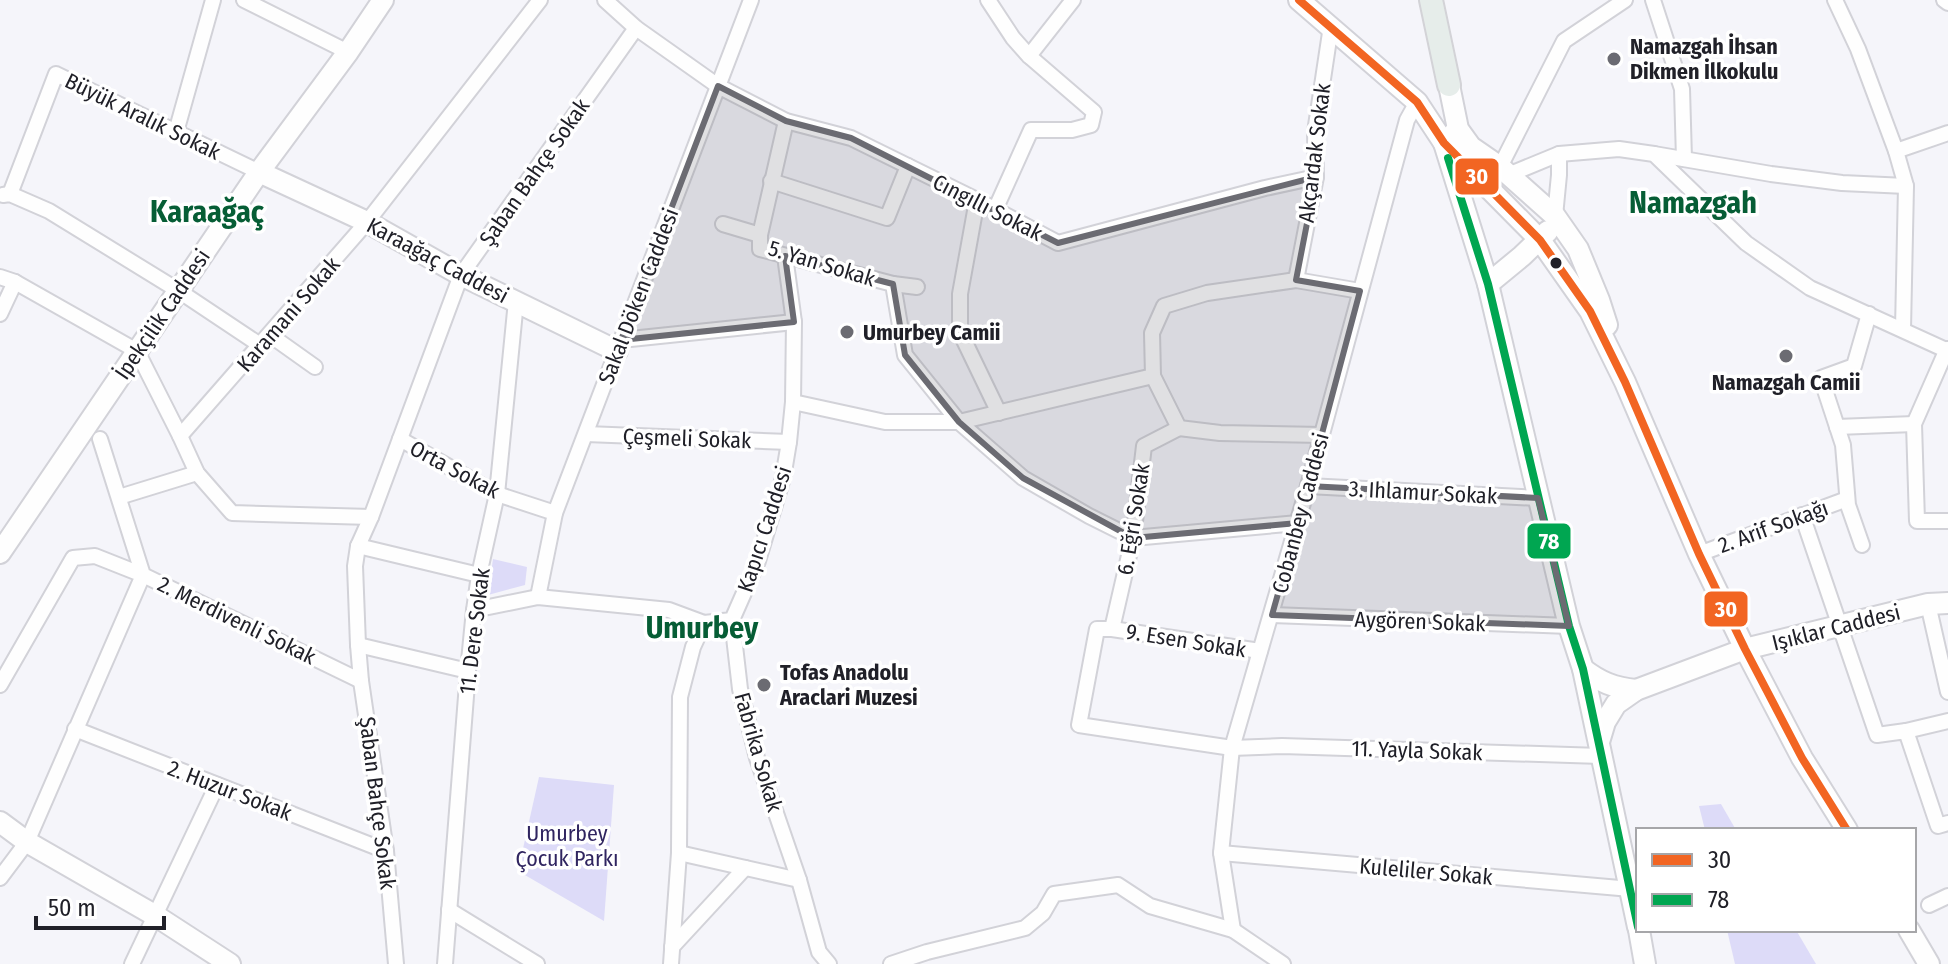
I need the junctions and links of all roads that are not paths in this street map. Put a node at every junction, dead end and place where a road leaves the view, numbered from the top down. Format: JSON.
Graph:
{"nodes":[{"id":1,"x":213,"y":0,"type":"edge"},
{"id":2,"x":244,"y":0,"type":"edge"},
{"id":3,"x":383,"y":0,"type":"edge"},
{"id":4,"x":540,"y":0,"type":"edge"},
{"id":5,"x":605,"y":0,"type":"edge"},
{"id":6,"x":751,"y":0,"type":"edge"},
{"id":7,"x":988,"y":0,"type":"edge"},
{"id":8,"x":1073,"y":0,"type":"edge"},
{"id":9,"x":1299,"y":0,"type":"edge"},
{"id":10,"x":1431,"y":0,"type":"edge"},
{"id":11,"x":1625,"y":0,"type":"edge"},
{"id":12,"x":1653,"y":0,"type":"edge"},
{"id":13,"x":1835,"y":0,"type":"edge"},
{"id":14,"x":1331,"y":26,"type":"junction"},
{"id":15,"x":636,"y":28,"type":"junction"},
{"id":16,"x":348,"y":52,"type":"junction"},
{"id":17,"x":1029,"y":56,"type":"junction"},
{"id":18,"x":1449,"y":85,"type":"joint"},
{"id":19,"x":718,"y":86,"type":"junction"},
{"id":20,"x":1417,"y":102,"type":"junction"},
{"id":21,"x":786,"y":121,"type":"junction"},
{"id":22,"x":176,"y":132,"type":"junction"},
{"id":23,"x":1948,"y":133,"type":"edge"},
{"id":24,"x":1451,"y":136,"type":"junction"},
{"id":25,"x":1896,"y":151,"type":"junction"},
{"id":26,"x":1559,"y":154,"type":"junction"},
{"id":27,"x":1654,"y":154,"type":"junction"},
{"id":28,"x":1684,"y":159,"type":"junction"},
{"id":29,"x":908,"y":166,"type":"junction"},
{"id":30,"x":1504,"y":171,"type":"junction"},
{"id":31,"x":259,"y":172,"type":"junction"},
{"id":32,"x":1316,"y":177,"type":"junction"},
{"id":33,"x":771,"y":181,"type":"junction"},
{"id":34,"x":1906,"y":186,"type":"junction"},
{"id":35,"x":5,"y":194,"type":"edge"},
{"id":36,"x":977,"y":200,"type":"junction"},
{"id":37,"x":995,"y":210,"type":"junction"},
{"id":38,"x":1555,"y":216,"type":"junction"},
{"id":39,"x":367,"y":222,"type":"junction"},
{"id":40,"x":723,"y":224,"type":"dead end"},
{"id":41,"x":760,"y":235,"type":"junction"},
{"id":42,"x":1540,"y":240,"type":"junction"},
{"id":43,"x":785,"y":256,"type":"junction"},
{"id":44,"x":461,"y":275,"type":"junction"},
{"id":45,"x":0,"y":277,"type":"edge"},
{"id":46,"x":1296,"y":280,"type":"junction"},
{"id":47,"x":15,"y":282,"type":"junction"},
{"id":48,"x":893,"y":284,"type":"junction"},
{"id":49,"x":1488,"y":284,"type":"junction"},
{"id":50,"x":917,"y":287,"type":"dead end"},
{"id":51,"x":179,"y":291,"type":"junction"},
{"id":52,"x":1360,"y":291,"type":"junction"},
{"id":53,"x":516,"y":301,"type":"junction"},
{"id":54,"x":0,"y":314,"type":"edge"},
{"id":55,"x":1869,"y":314,"type":"junction"},
{"id":56,"x":794,"y":322,"type":"junction"},
{"id":57,"x":1903,"y":329,"type":"junction"},
{"id":58,"x":265,"y":340,"type":"junction"},
{"id":59,"x":619,"y":345,"type":"junction"},
{"id":60,"x":1947,"y":350,"type":"edge"},
{"id":61,"x":137,"y":351,"type":"junction"},
{"id":62,"x":315,"y":367,"type":"dead end"},
{"id":63,"x":1153,"y":376,"type":"junction"},
{"id":64,"x":1625,"y":382,"type":"junction"},
{"id":65,"x":793,"y":402,"type":"junction"},
{"id":66,"x":999,"y":413,"type":"junction"},
{"id":67,"x":959,"y":422,"type":"junction"},
{"id":68,"x":1914,"y":424,"type":"junction"},
{"id":69,"x":1837,"y":427,"type":"junction"},
{"id":70,"x":1179,"y":428,"type":"junction"},
{"id":71,"x":586,"y":434,"type":"junction"},
{"id":72,"x":1322,"y":435,"type":"junction"},
{"id":73,"x":180,"y":436,"type":"junction"},
{"id":74,"x":100,"y":439,"type":"dead end"},
{"id":75,"x":400,"y":439,"type":"junction"},
{"id":76,"x":789,"y":442,"type":"junction"},
{"id":77,"x":197,"y":473,"type":"junction"},
{"id":78,"x":1308,"y":486,"type":"junction"},
{"id":79,"x":497,"y":494,"type":"junction"},
{"id":80,"x":119,"y":497,"type":"junction"},
{"id":81,"x":1538,"y":498,"type":"junction"},
{"id":82,"x":1847,"y":499,"type":"junction"},
{"id":83,"x":555,"y":513,"type":"junction"},
{"id":84,"x":1802,"y":515,"type":"junction"},
{"id":85,"x":371,"y":517,"type":"junction"},
{"id":86,"x":1948,"y":521,"type":"edge"},
{"id":87,"x":1298,"y":523,"type":"junction"},
{"id":88,"x":1133,"y":538,"type":"junction"},
{"id":89,"x":1862,"y":545,"type":"dead end"},
{"id":90,"x":358,"y":546,"type":"junction"},
{"id":91,"x":0,"y":553,"type":"edge"},
{"id":92,"x":1699,"y":554,"type":"junction"},
{"id":93,"x":143,"y":575,"type":"junction"},
{"id":94,"x":479,"y":575,"type":"junction"},
{"id":95,"x":538,"y":597,"type":"junction"},
{"id":96,"x":1938,"y":604,"type":"edge"},
{"id":97,"x":474,"y":610,"type":"junction"},
{"id":98,"x":1272,"y":615,"type":"junction"},
{"id":99,"x":732,"y":620,"type":"junction"},
{"id":100,"x":704,"y":623,"type":"junction"},
{"id":101,"x":1838,"y":625,"type":"junction"},
{"id":102,"x":1569,"y":626,"type":"junction"},
{"id":103,"x":1112,"y":629,"type":"junction"},
{"id":104,"x":358,"y":645,"type":"junction"},
{"id":105,"x":1745,"y":649,"type":"junction"},
{"id":106,"x":1260,"y":651,"type":"junction"},
{"id":107,"x":1583,"y":669,"type":"junction"},
{"id":108,"x":468,"y":671,"type":"junction"},
{"id":109,"x":361,"y":681,"type":"junction"},
{"id":110,"x":0,"y":685,"type":"edge"},
{"id":111,"x":1636,"y":690,"type":"junction"},
{"id":112,"x":1948,"y":692,"type":"edge"},
{"id":113,"x":1948,"y":721,"type":"edge"},
{"id":114,"x":75,"y":729,"type":"junction"},
{"id":115,"x":1906,"y":731,"type":"junction"},
{"id":116,"x":1232,"y":748,"type":"junction"},
{"id":117,"x":1600,"y":749,"type":"junction"},
{"id":118,"x":217,"y":785,"type":"junction"},
{"id":119,"x":0,"y":822,"type":"edge"},
{"id":120,"x":1948,"y":823,"type":"edge"},
{"id":121,"x":1846,"y":828,"type":"edge"},
{"id":122,"x":27,"y":842,"type":"junction"},
{"id":123,"x":386,"y":851,"type":"junction"},
{"id":124,"x":679,"y":853,"type":"junction"},
{"id":125,"x":1221,"y":853,"type":"junction"},
{"id":126,"x":745,"y":868,"type":"junction"},
{"id":127,"x":0,"y":878,"type":"edge"},
{"id":128,"x":799,"y":880,"type":"junction"},
{"id":129,"x":1631,"y":889,"type":"junction"},
{"id":130,"x":1948,"y":896,"type":"edge"},
{"id":131,"x":1929,"y":905,"type":"dead end"},
{"id":132,"x":449,"y":910,"type":"junction"},
{"id":133,"x":156,"y":916,"type":"junction"},
{"id":134,"x":1636,"y":917,"type":"edge"},
{"id":135,"x":1233,"y":930,"type":"junction"},
{"id":136,"x":1639,"y":932,"type":"edge"},
{"id":137,"x":1910,"y":932,"type":"edge"},
{"id":138,"x":672,"y":947,"type":"junction"},
{"id":139,"x":1278,"y":963,"type":"edge"},
{"id":140,"x":132,"y":964,"type":"edge"},
{"id":141,"x":230,"y":964,"type":"edge"},
{"id":142,"x":396,"y":964,"type":"edge"},
{"id":143,"x":445,"y":964,"type":"edge"},
{"id":144,"x":537,"y":964,"type":"edge"},
{"id":145,"x":671,"y":964,"type":"edge"},
{"id":146,"x":829,"y":964,"type":"edge"},
{"id":147,"x":891,"y":964,"type":"edge"},
{"id":148,"x":1645,"y":964,"type":"edge"},
{"id":149,"x":1929,"y":964,"type":"edge"}],
"edges":[{"from":1,"to":22,"type":"street"},
{"from":2,"to":16,"type":"street"},
{"from":3,"to":16,"type":"main road","name":"İpekçilik Caddesi"},
{"from":4,"to":39,"type":"street","name":"Karamani Sokak"},
{"from":5,"to":15,"type":"street","name":"Cıngıllı Sokak"},
{"from":6,"to":19,"type":"street","name":"Sakal Döken Caddesi"},
{"from":7,"to":17,"type":"street"},
{"from":8,"to":17,"type":"street"},
{"from":9,"to":14,"type":"main road"},
{"from":10,"to":18,"type":"main road"},
{"from":11,"to":30,"type":"street"},
{"from":12,"to":28,"type":"street"},
{"from":13,"to":25,"type":"street"},
{"from":14,"to":20,"type":"main road"},
{"from":14,"to":32,"type":"street","name":"Akçardak Sokak"},
{"from":15,"to":19,"type":"street","name":"Cıngıllı Sokak"},
{"from":15,"to":44,"type":"street","name":"Şaban Bahçe Sokak"},
{"from":16,"to":31,"type":"main road","name":"İpekçilik Caddesi"},
{"from":17,"to":37,"type":"street"},
{"from":18,"to":24,"type":"main road"},
{"from":19,"to":21,"type":"street","name":"Cıngıllı Sokak"},
{"from":19,"to":59,"type":"street","name":"Sakal Döken Caddesi"},
{"from":20,"to":24,"type":"main road"},
{"from":20,"to":52,"type":"street","name":"Cobanbey Caddesi"},
{"from":21,"to":29,"type":"street","name":"Cıngıllı Sokak"},
{"from":21,"to":33,"type":"street"},
{"from":22,"to":31,"type":"street","name":"Büyük Aralık Sokak"},
{"from":22,"to":35,"type":"street","name":"Büyük Aralık Sokak"},
{"from":23,"to":25,"type":"street"},
{"from":24,"to":30,"type":"main road"},
{"from":24,"to":42,"type":"main road"},
{"from":24,"to":49,"type":"main road"},
{"from":25,"to":34,"type":"street"},
{"from":26,"to":27,"type":"street"},
{"from":26,"to":30,"type":"street"},
{"from":26,"to":38,"type":"street"},
{"from":27,"to":28,"type":"street"},
{"from":27,"to":55,"type":"street"},
{"from":28,"to":34,"type":"street"},
{"from":29,"to":33,"type":"street"},
{"from":29,"to":36,"type":"street","name":"Cıngıllı Sokak"},
{"from":30,"to":38,"type":"main road"},
{"from":31,"to":39,"type":"main road","name":"Karaağaç Caddesi"},
{"from":31,"to":51,"type":"main road","name":"İpekçilik Caddesi"},
{"from":32,"to":37,"type":"street","name":"Cıngıllı Sokak"},
{"from":32,"to":46,"type":"street","name":"Akçardak Sokak"},
{"from":33,"to":41,"type":"street"},
{"from":34,"to":57,"type":"street"},
{"from":35,"to":51,"type":"street"},
{"from":36,"to":37,"type":"street","name":"Cıngıllı Sokak"},
{"from":36,"to":66,"type":"street"},
{"from":38,"to":42,"type":"main road"},
{"from":38,"to":64,"type":"main road"},
{"from":39,"to":44,"type":"main road","name":"Karaağaç Caddesi"},
{"from":39,"to":58,"type":"street","name":"Karamani Sokak"},
{"from":40,"to":41,"type":"street"},
{"from":41,"to":43,"type":"street","name":"5. Yan Sokak"},
{"from":42,"to":49,"type":"main road"},
{"from":42,"to":64,"type":"main road"},
{"from":43,"to":48,"type":"street","name":"5. Yan Sokak"},
{"from":43,"to":56,"type":"street","name":"Kapıcı Caddesi"},
{"from":44,"to":53,"type":"main road","name":"Karaağaç Caddesi"},
{"from":44,"to":75,"type":"street","name":"Şaban Bahçe Sokak"},
{"from":45,"to":47,"type":"street"},
{"from":46,"to":52,"type":"street"},
{"from":46,"to":63,"type":"street"},
{"from":47,"to":54,"type":"street"},
{"from":47,"to":61,"type":"street"},
{"from":48,"to":50,"type":"street","name":"5. Yan Sokak"},
{"from":48,"to":67,"type":"street","name":"5. Yan Sokak"},
{"from":49,"to":81,"type":"main road"},
{"from":51,"to":58,"type":"street"},
{"from":51,"to":61,"type":"main road","name":"İpekçilik Caddesi"},
{"from":52,"to":72,"type":"street","name":"Cobanbey Caddesi"},
{"from":53,"to":59,"type":"main road","name":"Karaağaç Caddesi"},
{"from":53,"to":79,"type":"street","name":"11. Dere Sokak"},
{"from":55,"to":57,"type":"street"},
{"from":55,"to":69,"type":"street","name":"2. Arif Sokağı"},
{"from":56,"to":59,"type":"street"},
{"from":56,"to":65,"type":"street","name":"Kapıcı Caddesi"},
{"from":57,"to":60,"type":"street"},
{"from":58,"to":62,"type":"street"},
{"from":58,"to":73,"type":"street","name":"Karamani Sokak"},
{"from":59,"to":71,"type":"street","name":"Sakal Döken Caddesi"},
{"from":60,"to":68,"type":"street"},
{"from":61,"to":73,"type":"street"},
{"from":61,"to":91,"type":"main road","name":"İpekçilik Caddesi"},
{"from":63,"to":66,"type":"street"},
{"from":63,"to":70,"type":"street"},
{"from":64,"to":92,"type":"main road"},
{"from":65,"to":67,"type":"street"},
{"from":65,"to":76,"type":"street","name":"Kapıcı Caddesi"},
{"from":66,"to":67,"type":"street"},
{"from":67,"to":88,"type":"street","name":"5. Yan Sokak"},
{"from":68,"to":69,"type":"street"},
{"from":68,"to":86,"type":"street"},
{"from":69,"to":82,"type":"street","name":"2. Arif Sokağı"},
{"from":70,"to":72,"type":"street"},
{"from":70,"to":88,"type":"street","name":"6. Eğri Sokak"},
{"from":71,"to":76,"type":"street","name":"Çeşmeli Sokak"},
{"from":71,"to":83,"type":"street","name":"Sakal Döken Caddesi"},
{"from":72,"to":78,"type":"street","name":"Cobanbey Caddesi"},
{"from":73,"to":77,"type":"street"},
{"from":74,"to":80,"type":"street","name":"2. Merdivenli Sokak"},
{"from":75,"to":79,"type":"street","name":"Orta Sokak"},
{"from":75,"to":85,"type":"street","name":"Şaban Bahçe Sokak"},
{"from":76,"to":99,"type":"street","name":"Kapıcı Caddesi"},
{"from":77,"to":80,"type":"street"},
{"from":77,"to":85,"type":"street"},
{"from":78,"to":81,"type":"street","name":"3. Ihlamur Sokak"},
{"from":78,"to":87,"type":"street","name":"Cobanbey Caddesi"},
{"from":79,"to":83,"type":"street","name":"Orta Sokak"},
{"from":79,"to":94,"type":"street","name":"11. Dere Sokak"},
{"from":80,"to":93,"type":"street","name":"2. Merdivenli Sokak"},
{"from":81,"to":102,"type":"main road"},
{"from":82,"to":84,"type":"street","name":"2. Arif Sokağı"},
{"from":82,"to":89,"type":"street","name":"2. Arif Sokağı"},
{"from":83,"to":95,"type":"street","name":"Sakal Döken Caddesi"},
{"from":84,"to":92,"type":"street","name":"2. Arif Sokağı"},
{"from":84,"to":101,"type":"street"},
{"from":85,"to":90,"type":"street","name":"Şaban Bahçe Sokak"},
{"from":87,"to":88,"type":"street"},
{"from":87,"to":98,"type":"street","name":"Cobanbey Caddesi"},
{"from":88,"to":103,"type":"street","name":"6. Eğri Sokak"},
{"from":90,"to":94,"type":"street"},
{"from":90,"to":104,"type":"street","name":"Şaban Bahçe Sokak"},
{"from":92,"to":105,"type":"main road"},
{"from":93,"to":109,"type":"street","name":"2. Merdivenli Sokak"},
{"from":93,"to":110,"type":"street"},
{"from":93,"to":114,"type":"street"},
{"from":94,"to":97,"type":"street","name":"11. Dere Sokak"},
{"from":95,"to":97,"type":"street"},
{"from":95,"to":100,"type":"street"},
{"from":96,"to":101,"type":"main road","name":"Işıklar Caddesi"},
{"from":96,"to":112,"type":"street"},
{"from":97,"to":108,"type":"street","name":"11. Dere Sokak"},
{"from":98,"to":102,"type":"street","name":"Aygören Sokak"},
{"from":98,"to":106,"type":"street","name":"Cobanbey Caddesi"},
{"from":99,"to":100,"type":"street","name":"Kapıcı Caddesi"},
{"from":99,"to":128,"type":"street","name":"Fabrika Sokak"},
{"from":100,"to":124,"type":"street"},
{"from":101,"to":105,"type":"main road","name":"Işıklar Caddesi"},
{"from":101,"to":115,"type":"street"},
{"from":102,"to":107,"type":"main road"},
{"from":103,"to":106,"type":"street","name":"9. Esen Sokak"},
{"from":103,"to":116,"type":"street","name":"11. Yayla Sokak"},
{"from":104,"to":108,"type":"street"},
{"from":104,"to":109,"type":"street","name":"Şaban Bahçe Sokak"},
{"from":105,"to":111,"type":"main road","name":"Işıklar Caddesi"},
{"from":105,"to":121,"type":"main road"},
{"from":106,"to":116,"type":"street","name":"Cobanbey Caddesi"},
{"from":107,"to":111,"type":"main road"},
{"from":107,"to":117,"type":"main road"},
{"from":108,"to":132,"type":"street","name":"11. Dere Sokak"},
{"from":109,"to":123,"type":"street","name":"Şaban Bahçe Sokak"},
{"from":111,"to":117,"type":"main road"},
{"from":113,"to":115,"type":"street"},
{"from":114,"to":118,"type":"street","name":"2. Huzur Sokak"},
{"from":114,"to":122,"type":"street"},
{"from":115,"to":120,"type":"street"},
{"from":116,"to":117,"type":"street","name":"11. Yayla Sokak"},
{"from":116,"to":125,"type":"street","name":"Cobanbey Caddesi"},
{"from":117,"to":129,"type":"main road"},
{"from":118,"to":123,"type":"street","name":"2. Huzur Sokak"},
{"from":118,"to":133,"type":"street"},
{"from":119,"to":122,"type":"main road"},
{"from":122,"to":127,"type":"street"},
{"from":122,"to":133,"type":"main road"},
{"from":123,"to":142,"type":"street","name":"Şaban Bahçe Sokak"},
{"from":124,"to":126,"type":"street"},
{"from":124,"to":138,"type":"street"},
{"from":125,"to":129,"type":"street","name":"Kuleliler Sokak"},
{"from":125,"to":135,"type":"street","name":"Cobanbey Caddesi"},
{"from":126,"to":128,"type":"street"},
{"from":126,"to":138,"type":"street"},
{"from":128,"to":146,"type":"street","name":"Fabrika Sokak"},
{"from":129,"to":134,"type":"main road"},
{"from":130,"to":131,"type":"street"},
{"from":132,"to":143,"type":"street","name":"11. Dere Sokak"},
{"from":132,"to":144,"type":"street"},
{"from":133,"to":140,"type":"street"},
{"from":133,"to":141,"type":"main road"},
{"from":135,"to":139,"type":"street"},
{"from":135,"to":147,"type":"street"},
{"from":136,"to":148,"type":"main road"},
{"from":137,"to":149,"type":"main road"},
{"from":138,"to":145,"type":"street"}]}
